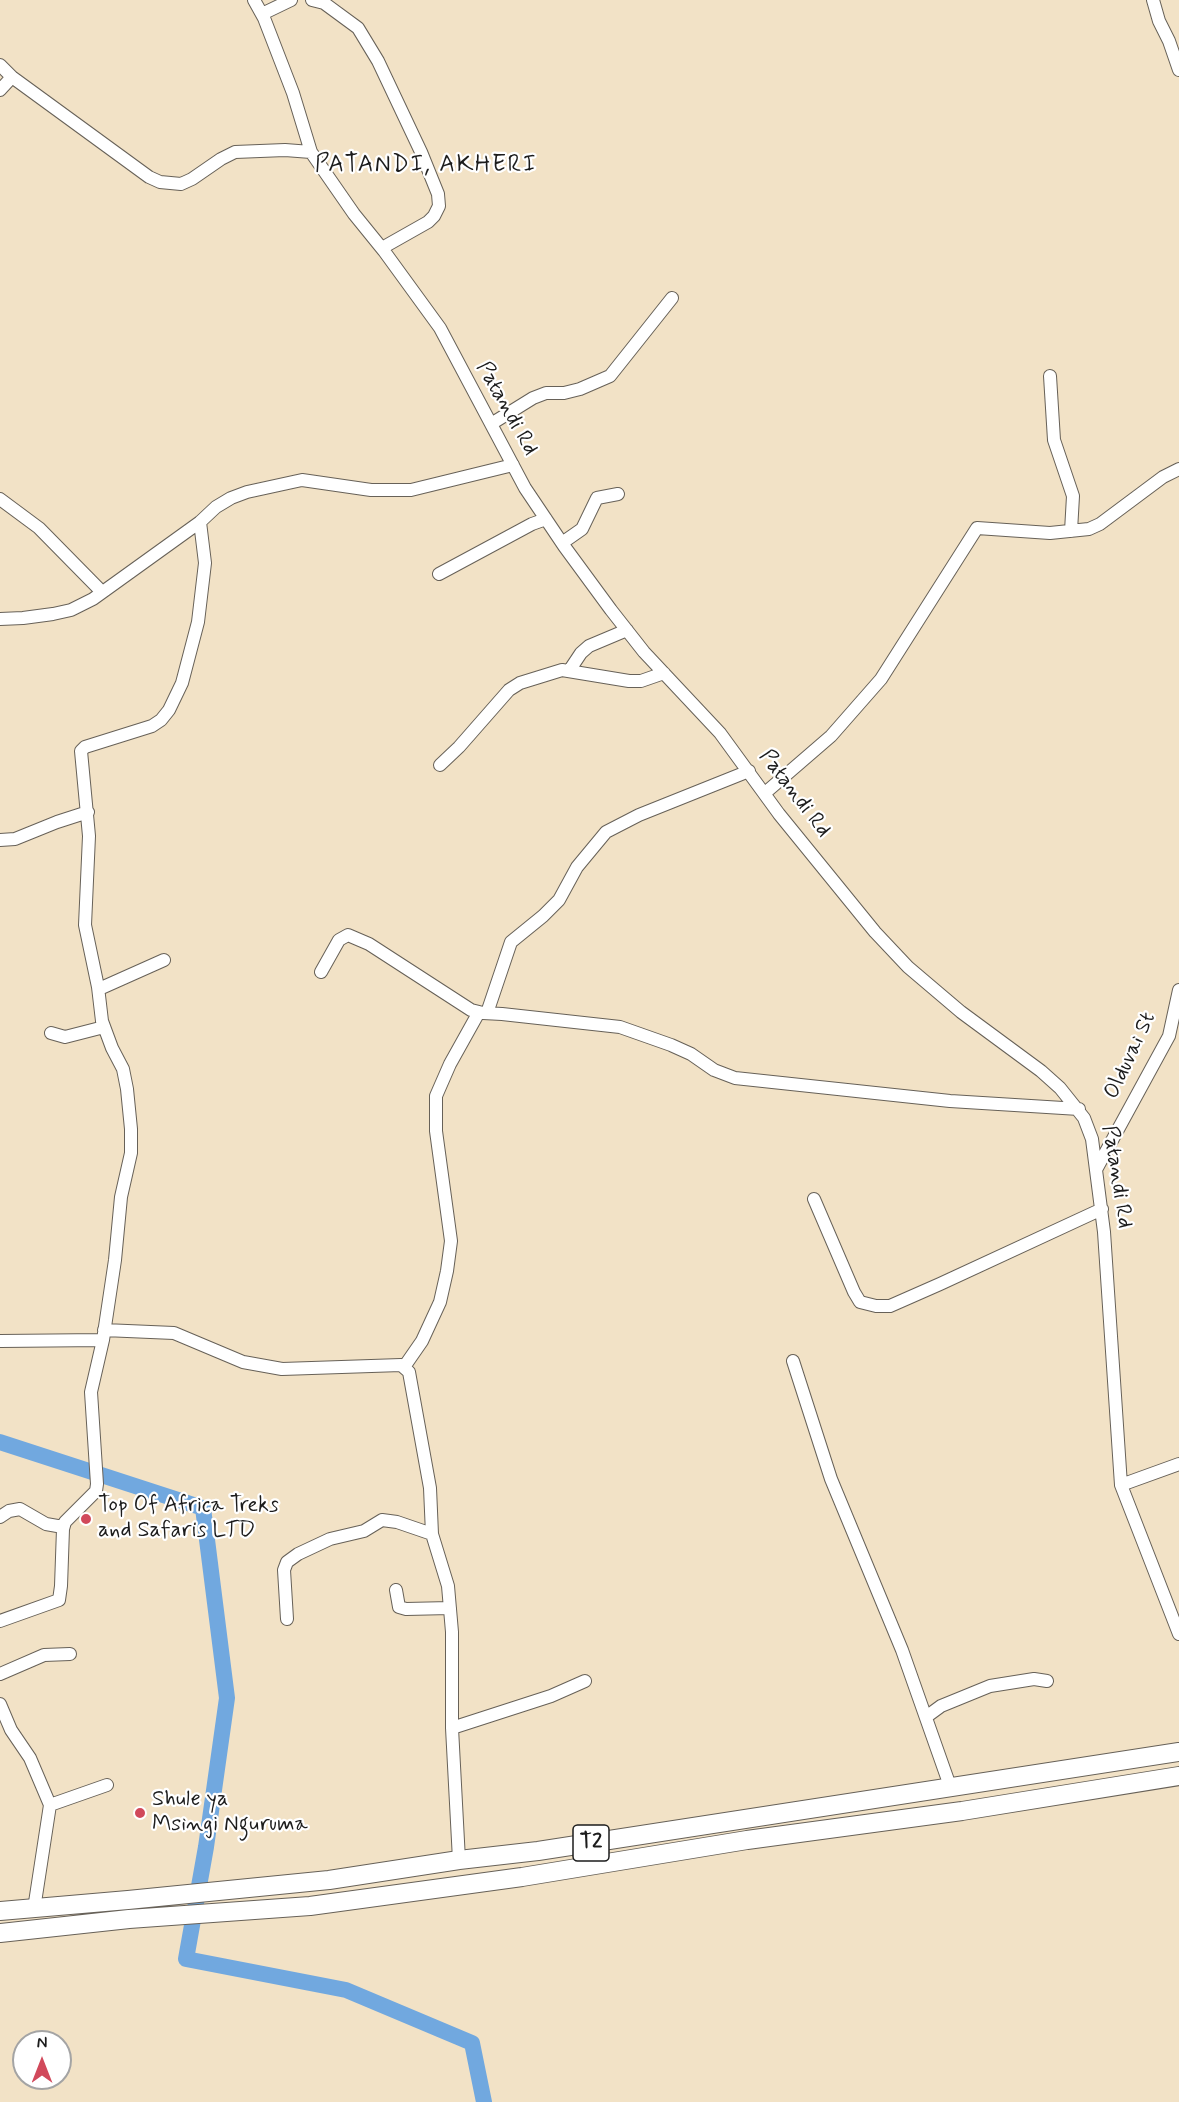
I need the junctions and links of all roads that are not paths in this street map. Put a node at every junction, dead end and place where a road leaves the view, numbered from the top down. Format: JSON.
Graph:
{"nodes":[{"id":1,"x":254,"y":0,"type":"edge"},
{"id":2,"x":291,"y":0,"type":"edge"},
{"id":3,"x":312,"y":0,"type":"edge"},
{"id":4,"x":1153,"y":0,"type":"edge"},
{"id":5,"x":262,"y":14,"type":"junction"},
{"id":6,"x":0,"y":65,"type":"edge"},
{"id":7,"x":1179,"y":70,"type":"edge"},
{"id":8,"x":12,"y":77,"type":"junction"},
{"id":9,"x":0,"y":90,"type":"edge"},
{"id":10,"x":311,"y":152,"type":"junction"},
{"id":11,"x":382,"y":248,"type":"junction"},
{"id":12,"x":672,"y":298,"type":"dead end"},
{"id":13,"x":1050,"y":376,"type":"dead end"},
{"id":14,"x":491,"y":424,"type":"junction"},
{"id":15,"x":513,"y":465,"type":"junction"},
{"id":16,"x":1179,"y":470,"type":"edge"},
{"id":17,"x":618,"y":494,"type":"dead end"},
{"id":18,"x":0,"y":499,"type":"edge"},
{"id":19,"x":546,"y":519,"type":"junction"},
{"id":20,"x":200,"y":522,"type":"junction"},
{"id":21,"x":1071,"y":531,"type":"junction"},
{"id":22,"x":562,"y":543,"type":"junction"},
{"id":23,"x":439,"y":574,"type":"dead end"},
{"id":24,"x":102,"y":592,"type":"junction"},
{"id":25,"x":0,"y":619,"type":"edge"},
{"id":26,"x":627,"y":630,"type":"junction"},
{"id":27,"x":569,"y":671,"type":"junction"},
{"id":28,"x":664,"y":674,"type":"junction"},
{"id":29,"x":440,"y":765,"type":"dead end"},
{"id":30,"x":749,"y":771,"type":"junction"},
{"id":31,"x":765,"y":793,"type":"junction"},
{"id":32,"x":88,"y":812,"type":"junction"},
{"id":33,"x":0,"y":840,"type":"edge"},
{"id":34,"x":164,"y":960,"type":"dead end"},
{"id":35,"x":321,"y":972,"type":"dead end"},
{"id":36,"x":99,"y":990,"type":"junction"},
{"id":37,"x":1179,"y":990,"type":"edge"},
{"id":38,"x":483,"y":1013,"type":"junction"},
{"id":39,"x":104,"y":1027,"type":"junction"},
{"id":40,"x":51,"y":1033,"type":"dead end"},
{"id":41,"x":1179,"y":1035,"type":"edge"},
{"id":42,"x":1167,"y":1040,"type":"junction"},
{"id":43,"x":112,"y":1047,"type":"junction"},
{"id":44,"x":112,"y":1069,"type":"dead end"},
{"id":45,"x":1079,"y":1109,"type":"junction"},
{"id":46,"x":1097,"y":1168,"type":"junction"},
{"id":47,"x":814,"y":1199,"type":"dead end"},
{"id":48,"x":1102,"y":1209,"type":"junction"},
{"id":49,"x":104,"y":1335,"type":"junction"},
{"id":50,"x":0,"y":1341,"type":"edge"},
{"id":51,"x":793,"y":1361,"type":"dead end"},
{"id":52,"x":404,"y":1367,"type":"junction"},
{"id":53,"x":1179,"y":1464,"type":"edge"},
{"id":54,"x":1121,"y":1485,"type":"junction"},
{"id":55,"x":0,"y":1517,"type":"edge"},
{"id":56,"x":63,"y":1527,"type":"junction"},
{"id":57,"x":432,"y":1534,"type":"junction"},
{"id":58,"x":396,"y":1590,"type":"dead end"},
{"id":59,"x":450,"y":1608,"type":"junction"},
{"id":60,"x":287,"y":1619,"type":"dead end"},
{"id":61,"x":0,"y":1621,"type":"edge"},
{"id":62,"x":1179,"y":1634,"type":"edge"},
{"id":63,"x":70,"y":1654,"type":"dead end"},
{"id":64,"x":0,"y":1674,"type":"edge"},
{"id":65,"x":585,"y":1681,"type":"dead end"},
{"id":66,"x":1047,"y":1681,"type":"dead end"},
{"id":67,"x":0,"y":1704,"type":"edge"},
{"id":68,"x":926,"y":1717,"type":"junction"},
{"id":69,"x":452,"y":1728,"type":"junction"},
{"id":70,"x":1179,"y":1752,"type":"edge"},
{"id":71,"x":1179,"y":1776,"type":"edge"},
{"id":72,"x":107,"y":1785,"type":"dead end"},
{"id":73,"x":950,"y":1786,"type":"junction"},
{"id":74,"x":50,"y":1805,"type":"junction"},
{"id":75,"x":810,"y":1810,"type":"junction"},
{"id":76,"x":742,"y":1820,"type":"junction"},
{"id":77,"x":814,"y":1830,"type":"junction"},
{"id":78,"x":747,"y":1840,"type":"junction"},
{"id":79,"x":459,"y":1860,"type":"junction"},
{"id":80,"x":34,"y":1908,"type":"junction"},
{"id":81,"x":0,"y":1911,"type":"edge"},
{"id":82,"x":0,"y":1933,"type":"edge"}],
"edges":[{"from":1,"to":5,"type":"street","name":"Patandi Rd"},
{"from":2,"to":5,"type":"street"},
{"from":3,"to":11,"type":"street"},
{"from":4,"to":7,"type":"street"},
{"from":5,"to":10,"type":"street","name":"Patandi Rd"},
{"from":6,"to":8,"type":"street"},
{"from":8,"to":9,"type":"street"},
{"from":8,"to":10,"type":"street"},
{"from":10,"to":11,"type":"street","name":"Patandi Rd"},
{"from":11,"to":14,"type":"street","name":"Patandi Rd"},
{"from":12,"to":14,"type":"street"},
{"from":13,"to":21,"type":"street"},
{"from":14,"to":15,"type":"street","name":"Patandi Rd"},
{"from":15,"to":19,"type":"street","name":"Patandi Rd"},
{"from":15,"to":20,"type":"street"},
{"from":16,"to":21,"type":"street"},
{"from":17,"to":22,"type":"street"},
{"from":18,"to":24,"type":"street"},
{"from":19,"to":22,"type":"street","name":"Patandi Rd"},
{"from":19,"to":23,"type":"street"},
{"from":20,"to":24,"type":"street"},
{"from":20,"to":32,"type":"street"},
{"from":21,"to":31,"type":"street"},
{"from":22,"to":26,"type":"street","name":"Patandi Rd"},
{"from":24,"to":25,"type":"street"},
{"from":26,"to":27,"type":"street"},
{"from":26,"to":28,"type":"street","name":"Patandi Rd"},
{"from":27,"to":28,"type":"street"},
{"from":27,"to":29,"type":"street"},
{"from":28,"to":30,"type":"street","name":"Patandi Rd"},
{"from":30,"to":31,"type":"street","name":"Patandi Rd"},
{"from":30,"to":38,"type":"street"},
{"from":31,"to":45,"type":"street","name":"Patandi Rd"},
{"from":32,"to":33,"type":"street"},
{"from":32,"to":36,"type":"street"},
{"from":34,"to":36,"type":"street"},
{"from":35,"to":38,"type":"street"},
{"from":36,"to":39,"type":"street"},
{"from":37,"to":42,"type":"street","name":"Olduvai St"},
{"from":38,"to":45,"type":"street"},
{"from":38,"to":52,"type":"street"},
{"from":39,"to":40,"type":"street"},
{"from":39,"to":43,"type":"street"},
{"from":41,"to":42,"type":"street"},
{"from":42,"to":46,"type":"street","name":"Olduvai St"},
{"from":43,"to":44,"type":"street"},
{"from":43,"to":49,"type":"street"},
{"from":45,"to":46,"type":"street","name":"Patandi Rd"},
{"from":46,"to":48,"type":"street","name":"Patandi Rd"},
{"from":47,"to":48,"type":"street"},
{"from":48,"to":54,"type":"street","name":"Patandi Rd"},
{"from":49,"to":50,"type":"street"},
{"from":49,"to":52,"type":"street"},
{"from":49,"to":56,"type":"street"},
{"from":51,"to":68,"type":"street"},
{"from":52,"to":57,"type":"street"},
{"from":53,"to":54,"type":"street"},
{"from":54,"to":62,"type":"street","name":"Patandi Rd"},
{"from":55,"to":56,"type":"street"},
{"from":56,"to":61,"type":"street"},
{"from":57,"to":59,"type":"street"},
{"from":57,"to":60,"type":"street"},
{"from":58,"to":59,"type":"street"},
{"from":59,"to":69,"type":"street"},
{"from":63,"to":64,"type":"street"},
{"from":65,"to":69,"type":"street"},
{"from":66,"to":68,"type":"street"},
{"from":67,"to":74,"type":"street"},
{"from":68,"to":73,"type":"street"},
{"from":69,"to":79,"type":"street"},
{"from":70,"to":73,"type":"highway","number":"T2"},
{"from":71,"to":77,"type":"highway","number":"T2"},
{"from":72,"to":74,"type":"street"},
{"from":73,"to":75,"type":"highway","number":"T2"},
{"from":74,"to":80,"type":"street"},
{"from":75,"to":76,"type":"highway","number":"T2"},
{"from":75,"to":77,"type":"highway"},
{"from":76,"to":78,"type":"highway"},
{"from":76,"to":79,"type":"highway","number":"T2"},
{"from":77,"to":78,"type":"highway","number":"T2"},
{"from":78,"to":82,"type":"highway","number":"T2"},
{"from":79,"to":80,"type":"highway","number":"T2"},
{"from":80,"to":81,"type":"highway","number":"T2"}]}
